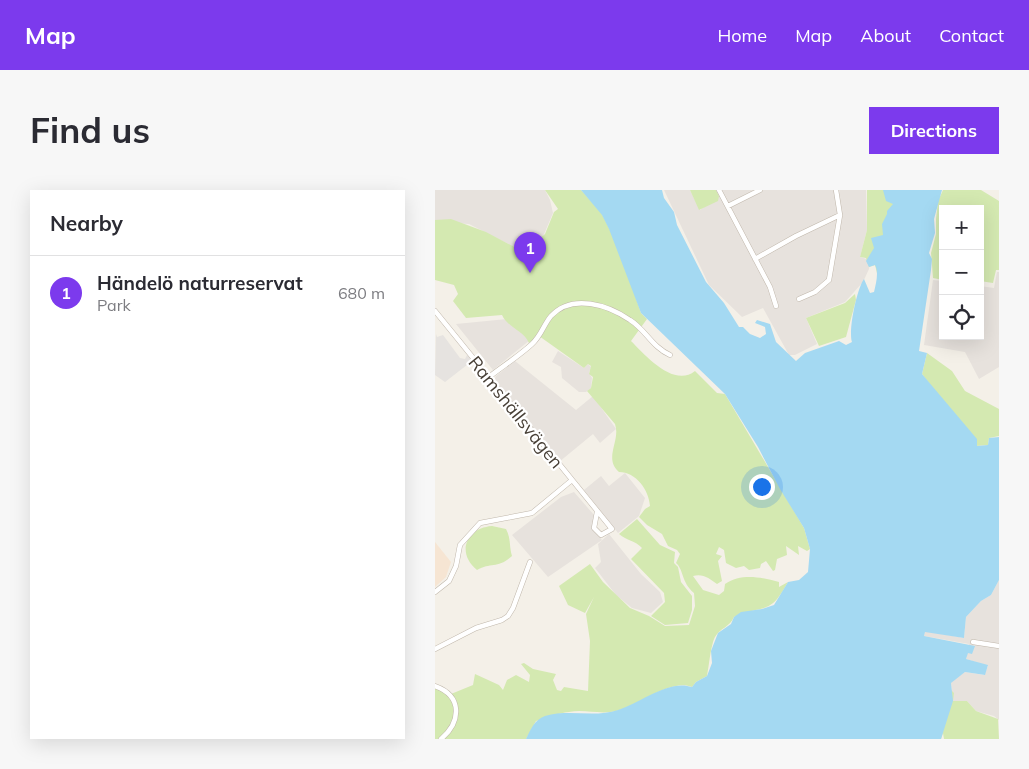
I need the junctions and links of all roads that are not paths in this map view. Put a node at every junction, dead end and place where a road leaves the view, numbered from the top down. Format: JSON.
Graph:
{"nodes":[{"id":1,"x":719,"y":190,"type":"edge"},
{"id":2,"x":760,"y":190,"type":"edge"},
{"id":3,"x":836,"y":190,"type":"edge"},
{"id":4,"x":728,"y":206,"type":"junction"},
{"id":5,"x":840,"y":214,"type":"junction"},
{"id":6,"x":755,"y":259,"type":"junction"},
{"id":7,"x":799,"y":299,"type":"dead end"},
{"id":8,"x":776,"y":306,"type":"dead end"},
{"id":9,"x":435,"y":311,"type":"edge"},
{"id":10,"x":670,"y":355,"type":"dead end"},
{"id":11,"x":489,"y":377,"type":"junction"},
{"id":12,"x":572,"y":480,"type":"junction"},
{"id":13,"x":597,"y":512,"type":"junction"},
{"id":14,"x":529,"y":562,"type":"dead end"},
{"id":15,"x":435,"y":592,"type":"edge"},
{"id":16,"x":973,"y":642,"type":"dead end"},
{"id":17,"x":999,"y":646,"type":"edge"},
{"id":18,"x":435,"y":650,"type":"edge"},
{"id":19,"x":435,"y":686,"type":"edge"},
{"id":20,"x":441,"y":739,"type":"edge"}],
"edges":[{"from":1,"to":4,"type":"street"},
{"from":2,"to":4,"type":"street"},
{"from":3,"to":5,"type":"street"},
{"from":4,"to":6,"type":"street"},
{"from":5,"to":6,"type":"street"},
{"from":5,"to":7,"type":"street"},
{"from":6,"to":8,"type":"street"},
{"from":9,"to":11,"type":"street","name":"Ramshällsvägen"},
{"from":10,"to":11,"type":"street"},
{"from":11,"to":12,"type":"street","name":"Ramshällsvägen"},
{"from":12,"to":13,"type":"street","name":"Ramshällsvägen"},
{"from":12,"to":15,"type":"street"},
{"from":13,"to":13,"type":"street","name":"Ramshällsvägen"},
{"from":14,"to":18,"type":"street"},
{"from":16,"to":17,"type":"street"},
{"from":19,"to":20,"type":"street"}]}
